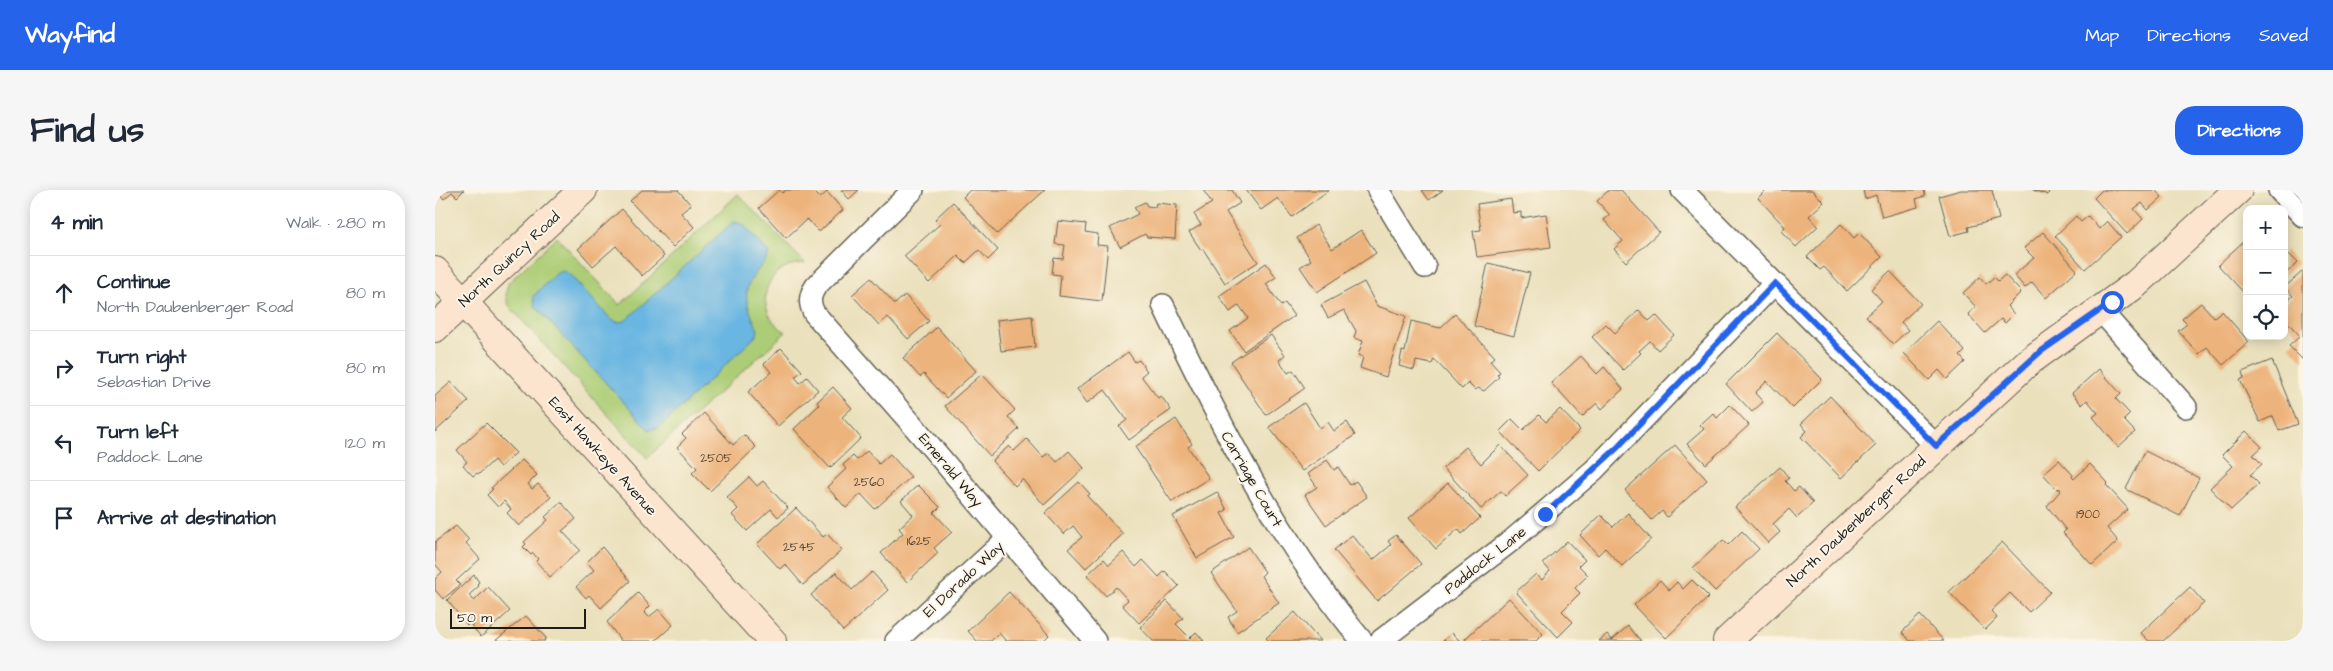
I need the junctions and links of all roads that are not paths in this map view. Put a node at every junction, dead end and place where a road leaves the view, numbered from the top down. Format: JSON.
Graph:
{"nodes":[{"id":1,"x":583,"y":190,"type":"edge"},
{"id":2,"x":913,"y":190,"type":"edge"},
{"id":3,"x":1378,"y":190,"type":"edge"},
{"id":4,"x":1682,"y":190,"type":"edge"},
{"id":5,"x":2238,"y":190,"type":"edge"},
{"id":6,"x":2279,"y":190,"type":"edge"},
{"id":7,"x":2303,"y":216,"type":"edge"},
{"id":8,"x":1425,"y":267,"type":"dead end"},
{"id":9,"x":435,"y":271,"type":"edge"},
{"id":10,"x":1775,"y":283,"type":"junction"},
{"id":11,"x":463,"y":302,"type":"junction"},
{"id":12,"x":1163,"y":305,"type":"dead end"},
{"id":13,"x":2101,"y":311,"type":"junction"},
{"id":14,"x":435,"y":328,"type":"edge"},
{"id":15,"x":2186,"y":407,"type":"dead end"},
{"id":16,"x":1936,"y":446,"type":"junction"},
{"id":17,"x":1008,"y":538,"type":"junction"},
{"id":18,"x":772,"y":641,"type":"edge"},
{"id":19,"x":896,"y":641,"type":"edge"},
{"id":20,"x":1095,"y":641,"type":"edge"},
{"id":21,"x":1361,"y":641,"type":"edge"},
{"id":22,"x":1380,"y":641,"type":"edge"},
{"id":23,"x":1727,"y":641,"type":"edge"}],
"edges":[{"from":1,"to":11,"type":"street","name":"North Quincy Road"},
{"from":2,"to":17,"type":"street","name":"Emerald Way"},
{"from":3,"to":8,"type":"street"},
{"from":4,"to":10,"type":"street"},
{"from":5,"to":13,"type":"street","name":"North Daubenberger Road"},
{"from":6,"to":7,"type":"street"},
{"from":9,"to":11,"type":"street","name":"East Hawkeye Avenue"},
{"from":10,"to":16,"type":"street"},
{"from":10,"to":22,"type":"street","name":"Paddock Lane"},
{"from":11,"to":14,"type":"street","name":"North Quincy Road"},
{"from":11,"to":18,"type":"street","name":"East Hawkeye Avenue"},
{"from":12,"to":21,"type":"street","name":"Carriage Court"},
{"from":13,"to":15,"type":"street"},
{"from":13,"to":16,"type":"street","name":"North Daubenberger Road"},
{"from":16,"to":23,"type":"street","name":"North Daubenberger Road"},
{"from":17,"to":19,"type":"street","name":"El Dorado Way"},
{"from":17,"to":20,"type":"street","name":"Emerald Way"}]}
